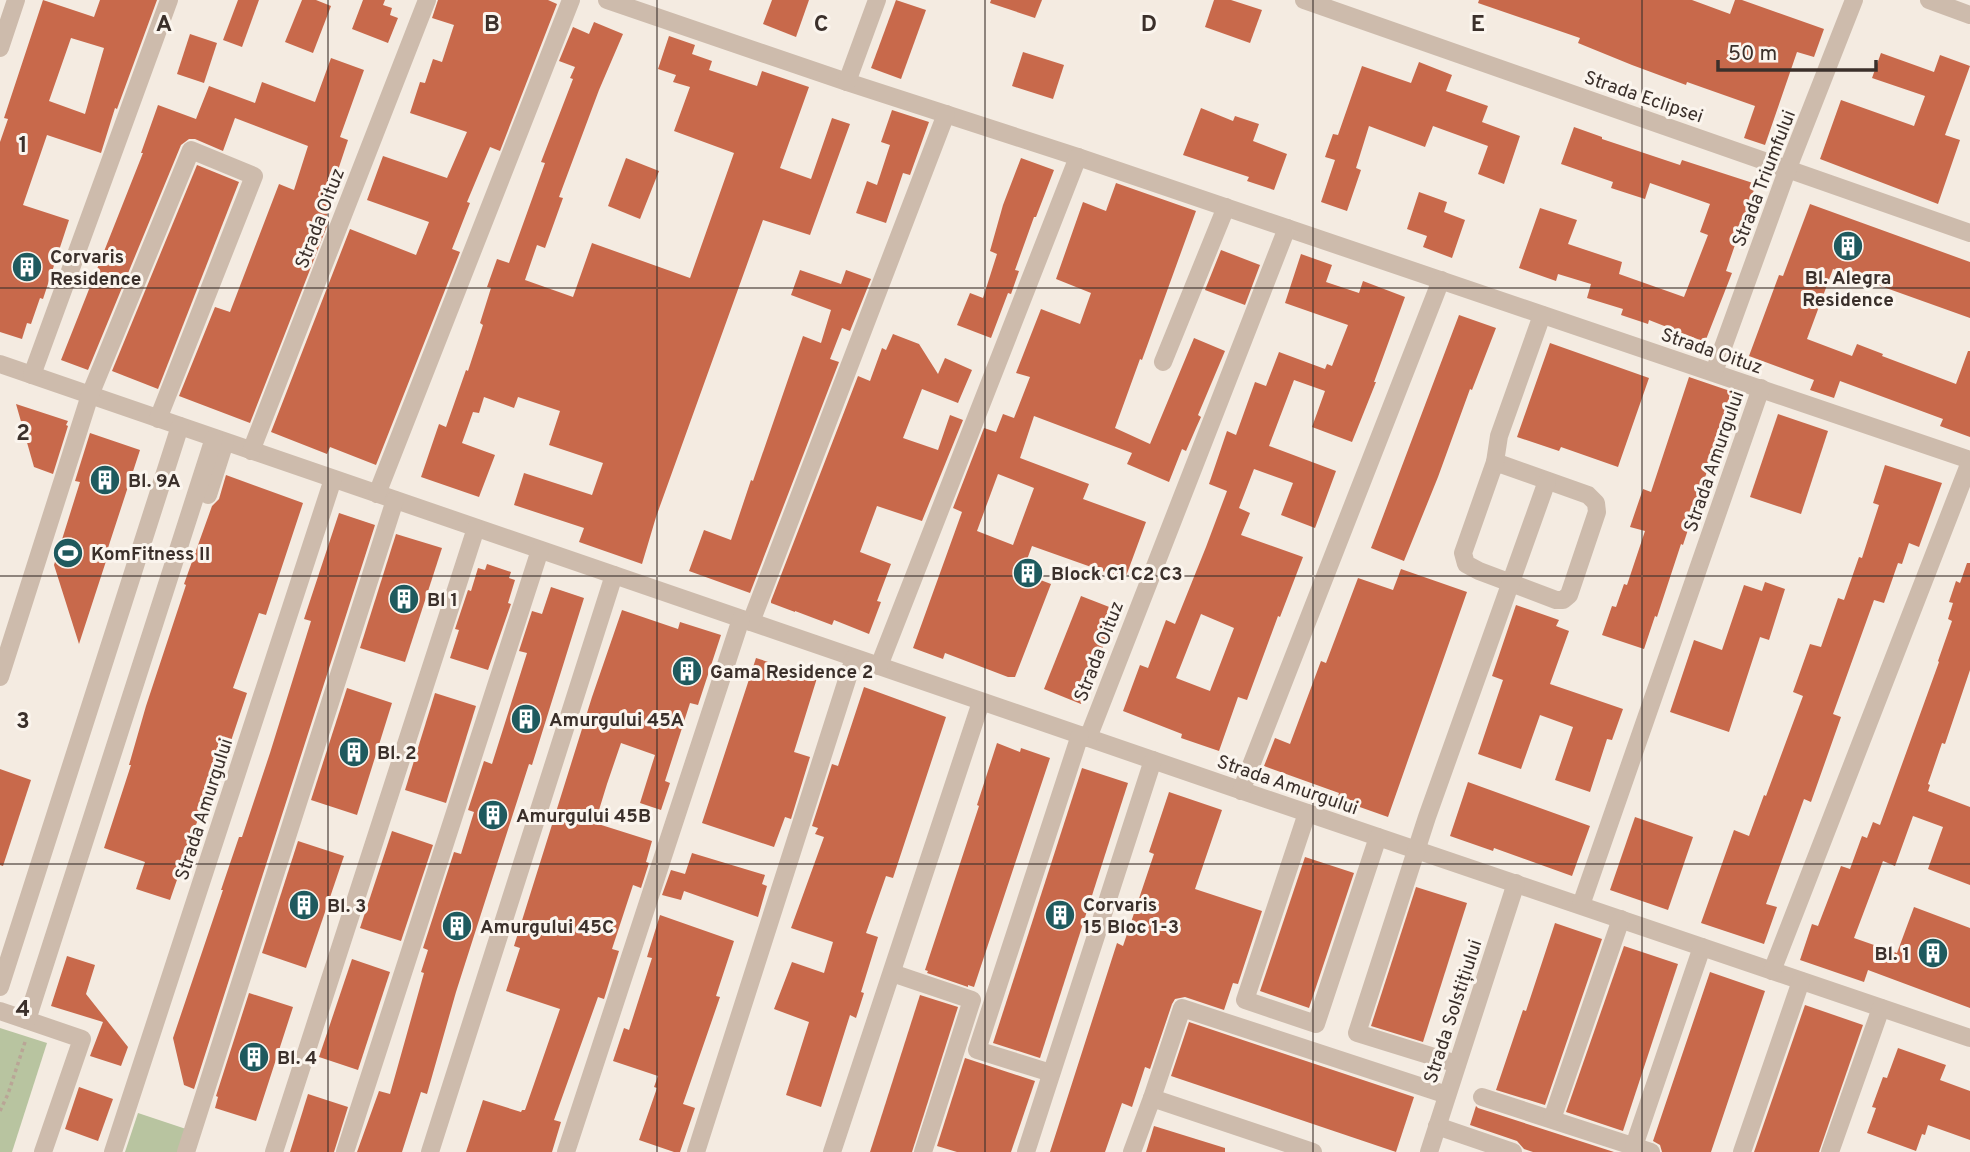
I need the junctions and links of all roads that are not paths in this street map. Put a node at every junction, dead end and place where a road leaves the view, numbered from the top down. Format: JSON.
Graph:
{"nodes":[{"id":1,"x":16,"y":0,"type":"edge"},
{"id":2,"x":169,"y":0,"type":"edge"},
{"id":3,"x":427,"y":0,"type":"edge"},
{"id":4,"x":571,"y":0,"type":"edge"},
{"id":5,"x":607,"y":0,"type":"edge"},
{"id":6,"x":877,"y":0,"type":"edge"},
{"id":7,"x":1304,"y":0,"type":"edge"},
{"id":8,"x":1854,"y":0,"type":"edge"},
{"id":9,"x":1928,"y":0,"type":"edge"},
{"id":10,"x":1970,"y":15,"type":"edge"},
{"id":11,"x":0,"y":48,"type":"edge"},
{"id":12,"x":847,"y":82,"type":"junction"},
{"id":13,"x":946,"y":114,"type":"junction"},
{"id":14,"x":1078,"y":157,"type":"junction"},
{"id":15,"x":1788,"y":168,"type":"junction"},
{"id":16,"x":1226,"y":208,"type":"junction"},
{"id":17,"x":1287,"y":228,"type":"junction"},
{"id":18,"x":1970,"y":233,"type":"edge"},
{"id":19,"x":1441,"y":280,"type":"junction"},
{"id":20,"x":1542,"y":315,"type":"junction"},
{"id":21,"x":1163,"y":362,"type":"dead end"},
{"id":22,"x":0,"y":364,"type":"edge"},
{"id":23,"x":1714,"y":372,"type":"junction"},
{"id":24,"x":32,"y":375,"type":"junction"},
{"id":25,"x":1761,"y":388,"type":"junction"},
{"id":26,"x":90,"y":395,"type":"junction"},
{"id":27,"x":159,"y":419,"type":"junction"},
{"id":28,"x":180,"y":426,"type":"junction"},
{"id":29,"x":220,"y":440,"type":"junction"},
{"id":30,"x":251,"y":450,"type":"junction"},
{"id":31,"x":1970,"y":461,"type":"edge"},
{"id":32,"x":1495,"y":463,"type":"junction"},
{"id":33,"x":333,"y":479,"type":"junction"},
{"id":34,"x":1547,"y":481,"type":"junction"},
{"id":35,"x":377,"y":494,"type":"junction"},
{"id":36,"x":395,"y":500,"type":"junction"},
{"id":37,"x":476,"y":528,"type":"junction"},
{"id":38,"x":540,"y":550,"type":"junction"},
{"id":39,"x":614,"y":575,"type":"junction"},
{"id":40,"x":1510,"y":583,"type":"junction"},
{"id":41,"x":746,"y":621,"type":"junction"},
{"id":42,"x":854,"y":658,"type":"junction"},
{"id":43,"x":879,"y":666,"type":"junction"},
{"id":44,"x":0,"y":677,"type":"edge"},
{"id":45,"x":981,"y":702,"type":"junction"},
{"id":46,"x":1084,"y":737,"type":"junction"},
{"id":47,"x":1153,"y":760,"type":"junction"},
{"id":48,"x":1241,"y":791,"type":"junction"},
{"id":49,"x":1307,"y":813,"type":"junction"},
{"id":50,"x":1378,"y":837,"type":"junction"},
{"id":51,"x":1415,"y":849,"type":"junction"},
{"id":52,"x":1516,"y":883,"type":"junction"},
{"id":53,"x":1581,"y":905,"type":"junction"},
{"id":54,"x":1621,"y":919,"type":"junction"},
{"id":55,"x":1702,"y":947,"type":"junction"},
{"id":56,"x":1772,"y":971,"type":"junction"},
{"id":57,"x":892,"y":973,"type":"junction"},
{"id":58,"x":1801,"y":981,"type":"junction"},
{"id":59,"x":0,"y":987,"type":"edge"},
{"id":60,"x":43,"y":1006,"type":"dead end"},
{"id":61,"x":1881,"y":1008,"type":"junction"},
{"id":62,"x":0,"y":1011,"type":"edge"},
{"id":63,"x":27,"y":1029,"type":"junction"},
{"id":64,"x":1970,"y":1038,"type":"edge"},
{"id":65,"x":1457,"y":1064,"type":"junction"},
{"id":66,"x":1051,"y":1073,"type":"junction"},
{"id":67,"x":1447,"y":1095,"type":"junction"},
{"id":68,"x":1482,"y":1097,"type":"dead end"},
{"id":69,"x":1152,"y":1098,"type":"junction"},
{"id":70,"x":1552,"y":1119,"type":"junction"},
{"id":71,"x":1437,"y":1126,"type":"junction"},
{"id":72,"x":1643,"y":1149,"type":"edge"},
{"id":73,"x":43,"y":1152,"type":"edge"},
{"id":74,"x":113,"y":1152,"type":"edge"},
{"id":75,"x":186,"y":1152,"type":"edge"},
{"id":76,"x":274,"y":1152,"type":"edge"},
{"id":77,"x":345,"y":1152,"type":"edge"},
{"id":78,"x":430,"y":1152,"type":"edge"},
{"id":79,"x":566,"y":1152,"type":"edge"},
{"id":80,"x":696,"y":1152,"type":"edge"},
{"id":81,"x":832,"y":1152,"type":"edge"},
{"id":82,"x":923,"y":1152,"type":"edge"},
{"id":83,"x":1026,"y":1152,"type":"edge"},
{"id":84,"x":1132,"y":1152,"type":"edge"},
{"id":85,"x":1313,"y":1152,"type":"edge"},
{"id":86,"x":1429,"y":1152,"type":"edge"},
{"id":87,"x":1513,"y":1152,"type":"edge"},
{"id":88,"x":1742,"y":1152,"type":"edge"},
{"id":89,"x":1830,"y":1152,"type":"edge"}],
"edges":[{"from":1,"to":11,"type":"street"},
{"from":2,"to":24,"type":"street"},
{"from":3,"to":30,"type":"street","name":"Strada Oituz"},
{"from":4,"to":35,"type":"street"},
{"from":5,"to":12,"type":"street","name":"Strada Oituz"},
{"from":6,"to":12,"type":"street"},
{"from":7,"to":15,"type":"street","name":"Strada Eclipsei"},
{"from":8,"to":15,"type":"street","name":"Strada Triumfului"},
{"from":9,"to":10,"type":"street"},
{"from":12,"to":13,"type":"street","name":"Strada Oituz"},
{"from":13,"to":14,"type":"street","name":"Strada Oituz"},
{"from":13,"to":41,"type":"street"},
{"from":14,"to":16,"type":"street","name":"Strada Oituz"},
{"from":14,"to":43,"type":"street"},
{"from":15,"to":18,"type":"street","name":"Strada Eclipsei"},
{"from":15,"to":23,"type":"street","name":"Strada Triumfului"},
{"from":16,"to":17,"type":"street","name":"Strada Oituz"},
{"from":16,"to":21,"type":"street"},
{"from":17,"to":19,"type":"street","name":"Strada Oituz"},
{"from":17,"to":46,"type":"street","name":"Strada Oituz"},
{"from":19,"to":20,"type":"street","name":"Strada Oituz"},
{"from":19,"to":48,"type":"street"},
{"from":20,"to":23,"type":"street","name":"Strada Oituz"},
{"from":20,"to":32,"type":"street"},
{"from":22,"to":24,"type":"street","name":"Strada Amurgului"},
{"from":23,"to":25,"type":"street","name":"Strada Oituz"},
{"from":24,"to":26,"type":"street","name":"Strada Amurgului"},
{"from":25,"to":31,"type":"street","name":"Strada Oituz"},
{"from":25,"to":53,"type":"street","name":"Strada Amurgului"},
{"from":26,"to":27,"type":"street","name":"Strada Amurgului"},
{"from":26,"to":27,"type":"street"},
{"from":26,"to":44,"type":"street"},
{"from":27,"to":28,"type":"street","name":"Strada Amurgului"},
{"from":28,"to":29,"type":"street","name":"Strada Amurgului"},
{"from":28,"to":59,"type":"street"},
{"from":29,"to":30,"type":"street","name":"Strada Amurgului"},
{"from":29,"to":60,"type":"street"},
{"from":29,"to":63,"type":"street"},
{"from":30,"to":33,"type":"street","name":"Strada Amurgului"},
{"from":31,"to":56,"type":"street","name":"Strada Oituz"},
{"from":32,"to":34,"type":"street"},
{"from":32,"to":40,"type":"street"},
{"from":33,"to":35,"type":"street","name":"Strada Amurgului"},
{"from":33,"to":74,"type":"street","name":"Strada Amurgului"},
{"from":34,"to":40,"type":"street"},
{"from":34,"to":40,"type":"street"},
{"from":35,"to":36,"type":"street","name":"Strada Amurgului"},
{"from":36,"to":37,"type":"street","name":"Strada Amurgului"},
{"from":36,"to":75,"type":"street"},
{"from":37,"to":38,"type":"street","name":"Strada Amurgului"},
{"from":37,"to":76,"type":"street"},
{"from":38,"to":39,"type":"street","name":"Strada Amurgului"},
{"from":38,"to":77,"type":"street"},
{"from":39,"to":41,"type":"street","name":"Strada Amurgului"},
{"from":39,"to":78,"type":"street"},
{"from":40,"to":51,"type":"street"},
{"from":41,"to":42,"type":"street","name":"Strada Amurgului"},
{"from":41,"to":79,"type":"street"},
{"from":42,"to":43,"type":"street","name":"Strada Amurgului"},
{"from":42,"to":80,"type":"street"},
{"from":43,"to":45,"type":"street","name":"Strada Amurgului"},
{"from":45,"to":46,"type":"street","name":"Strada Amurgului"},
{"from":45,"to":57,"type":"street"},
{"from":46,"to":47,"type":"street","name":"Strada Amurgului"},
{"from":46,"to":66,"type":"street","name":"Strada Oituz"},
{"from":47,"to":48,"type":"street","name":"Strada Amurgului"},
{"from":47,"to":66,"type":"street"},
{"from":48,"to":49,"type":"street","name":"Strada Amurgului"},
{"from":49,"to":50,"type":"street","name":"Strada Amurgului"},
{"from":49,"to":50,"type":"street"},
{"from":50,"to":51,"type":"street","name":"Strada Amurgului"},
{"from":51,"to":52,"type":"street","name":"Strada Amurgului"},
{"from":51,"to":65,"type":"street"},
{"from":52,"to":53,"type":"street","name":"Strada Amurgului"},
{"from":52,"to":65,"type":"street","name":"Strada Solstițiului"},
{"from":53,"to":54,"type":"street","name":"Strada Amurgului"},
{"from":54,"to":55,"type":"street","name":"Strada Amurgului"},
{"from":54,"to":70,"type":"street"},
{"from":55,"to":56,"type":"street","name":"Strada Amurgului"},
{"from":55,"to":72,"type":"street"},
{"from":56,"to":58,"type":"street","name":"Strada Amurgului"},
{"from":57,"to":81,"type":"street"},
{"from":57,"to":82,"type":"street"},
{"from":58,"to":61,"type":"street","name":"Strada Amurgului"},
{"from":58,"to":88,"type":"street"},
{"from":61,"to":64,"type":"street","name":"Strada Amurgului"},
{"from":61,"to":89,"type":"street"},
{"from":62,"to":63,"type":"street"},
{"from":63,"to":73,"type":"street"},
{"from":65,"to":67,"type":"street","name":"Strada Solstițiului"},
{"from":66,"to":83,"type":"street"},
{"from":67,"to":69,"type":"street"},
{"from":67,"to":71,"type":"street","name":"Strada Solstițiului"},
{"from":68,"to":70,"type":"street"},
{"from":69,"to":84,"type":"street"},
{"from":69,"to":85,"type":"street"},
{"from":70,"to":72,"type":"street"},
{"from":71,"to":86,"type":"street","name":"Strada Solstițiului"},
{"from":71,"to":87,"type":"street"}]}
